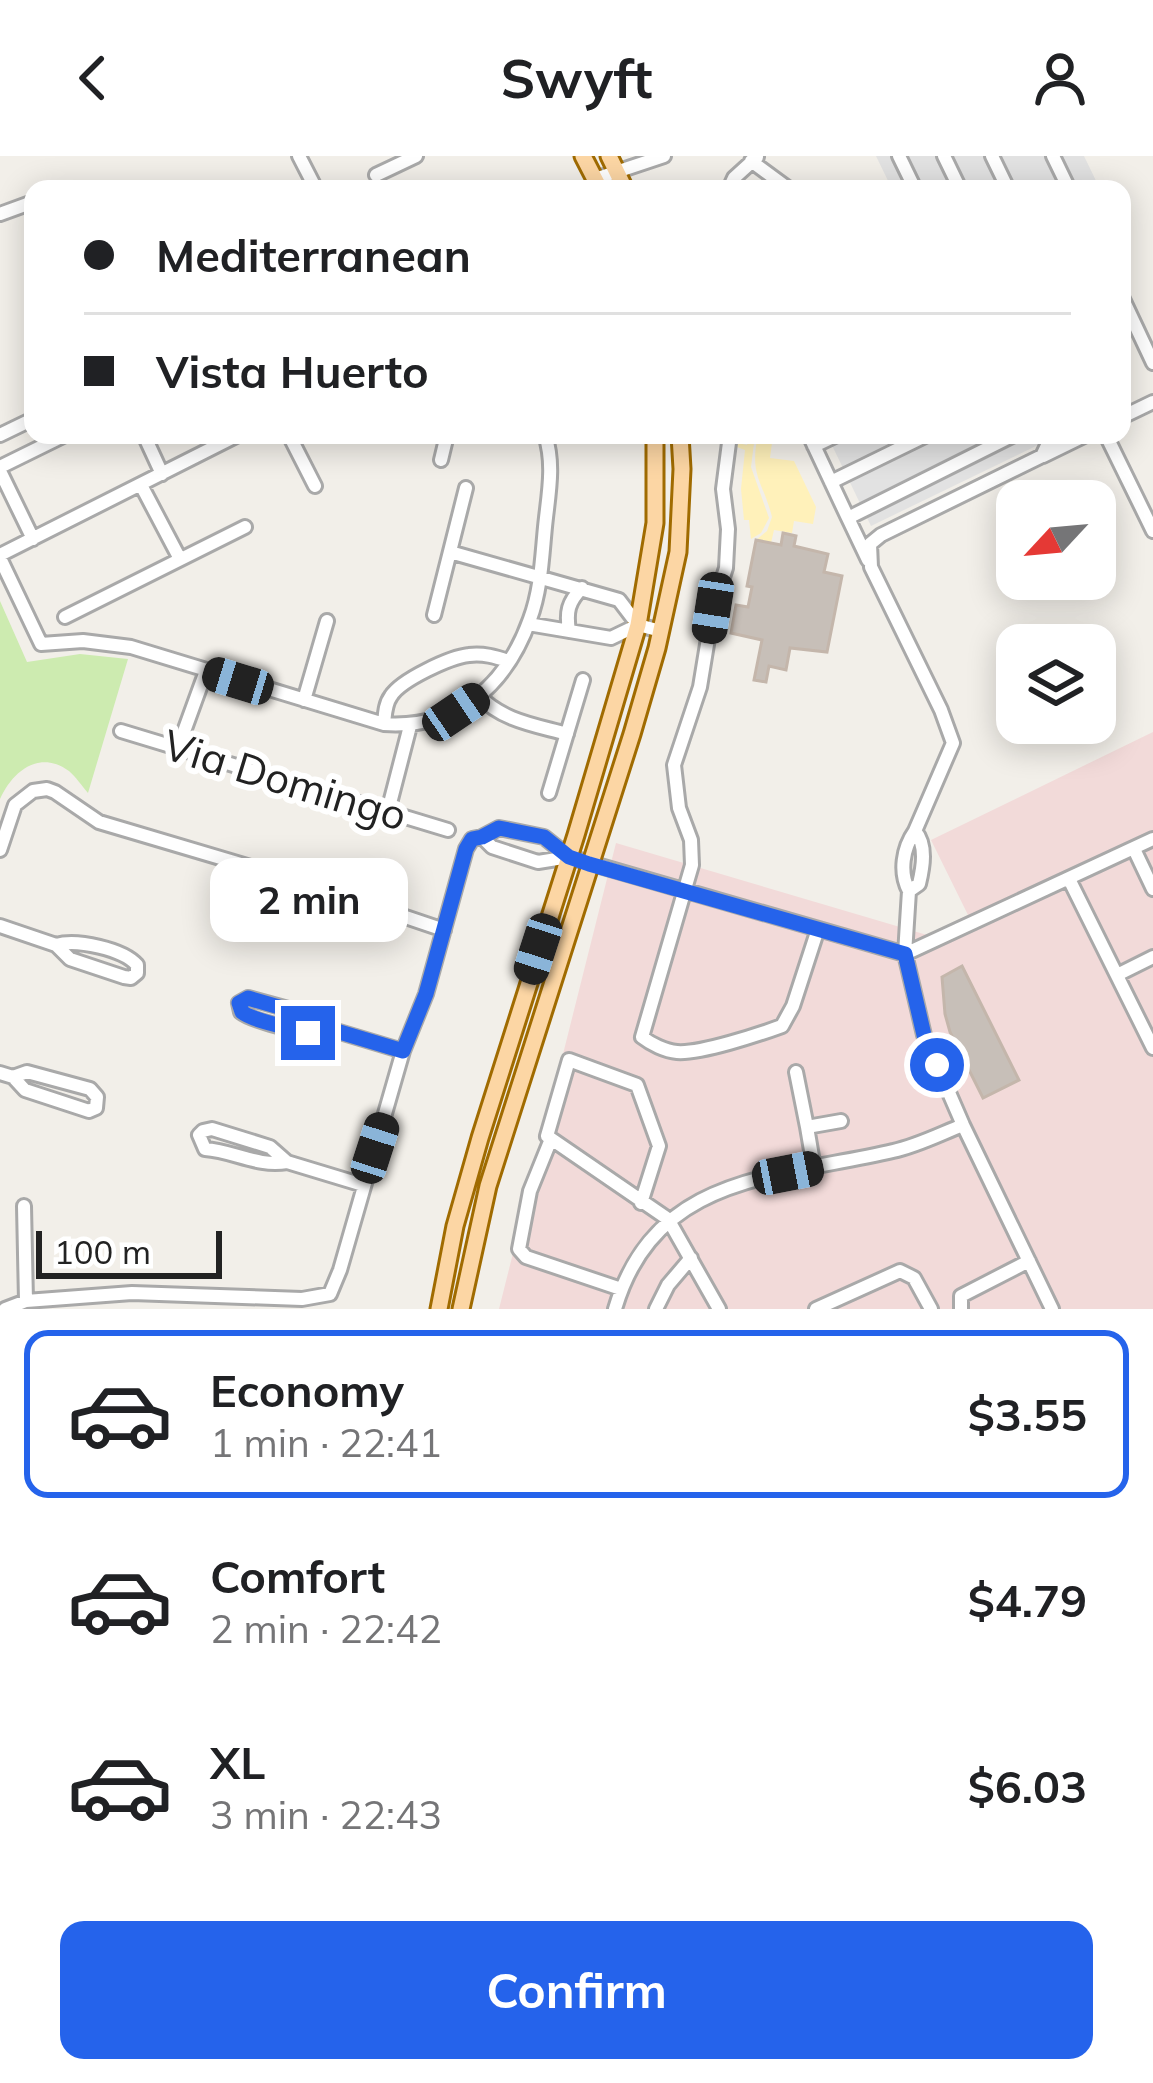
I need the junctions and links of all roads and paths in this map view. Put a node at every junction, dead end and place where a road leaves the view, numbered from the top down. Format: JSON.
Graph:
{"nodes":[{"id":1,"x":416,"y":156,"type":"edge"},
{"id":2,"x":664,"y":156,"type":"edge"},
{"id":3,"x":754,"y":159,"type":"edge"},
{"id":4,"x":612,"y":163,"type":"edge"},
{"id":5,"x":376,"y":175,"type":"dead end"},
{"id":6,"x":778,"y":180,"type":"edge"},
{"id":7,"x":1147,"y":335,"type":"edge"},
{"id":8,"x":1153,"y":362,"type":"edge"},
{"id":9,"x":48,"y":444,"type":"edge"},
{"id":10,"x":148,"y":444,"type":"edge"},
{"id":11,"x":220,"y":444,"type":"edge"},
{"id":12,"x":294,"y":444,"type":"edge"},
{"id":13,"x":445,"y":444,"type":"edge"},
{"id":14,"x":547,"y":444,"type":"edge"},
{"id":15,"x":655,"y":444,"type":"edge"},
{"id":16,"x":681,"y":444,"type":"edge"},
{"id":17,"x":729,"y":444,"type":"edge"},
{"id":18,"x":812,"y":444,"type":"edge"},
{"id":19,"x":909,"y":444,"type":"edge"},
{"id":20,"x":996,"y":444,"type":"edge"},
{"id":21,"x":1048,"y":444,"type":"edge"},
{"id":22,"x":1068,"y":444,"type":"edge"},
{"id":23,"x":1110,"y":444,"type":"edge"},
{"id":24,"x":1042,"y":457,"type":"junction"},
{"id":25,"x":441,"y":460,"type":"dead end"},
{"id":26,"x":0,"y":469,"type":"edge"},
{"id":27,"x":162,"y":474,"type":"junction"},
{"id":28,"x":831,"y":482,"type":"junction"},
{"id":29,"x":141,"y":485,"type":"junction"},
{"id":30,"x":315,"y":486,"type":"dead end"},
{"id":31,"x":466,"y":488,"type":"dead end"},
{"id":32,"x":848,"y":518,"type":"junction"},
{"id":33,"x":245,"y":527,"type":"dead end"},
{"id":34,"x":1153,"y":531,"type":"edge"},
{"id":35,"x":33,"y":539,"type":"junction"},
{"id":36,"x":450,"y":552,"type":"junction"},
{"id":37,"x":0,"y":557,"type":"edge"},
{"id":38,"x":180,"y":560,"type":"junction"},
{"id":39,"x":872,"y":567,"type":"junction"},
{"id":40,"x":541,"y":575,"type":"junction"},
{"id":41,"x":582,"y":588,"type":"junction"},
{"id":42,"x":434,"y":615,"type":"dead end"},
{"id":43,"x":64,"y":616,"type":"dead end"},
{"id":44,"x":327,"y":621,"type":"dead end"},
{"id":45,"x":528,"y":624,"type":"junction"},
{"id":46,"x":638,"y":625,"type":"junction"},
{"id":47,"x":569,"y":631,"type":"junction"},
{"id":48,"x":661,"y":631,"type":"junction"},
{"id":49,"x":508,"y":661,"type":"junction"},
{"id":50,"x":206,"y":670,"type":"junction"},
{"id":51,"x":583,"y":680,"type":"dead end"},
{"id":52,"x":479,"y":696,"type":"junction"},
{"id":53,"x":304,"y":700,"type":"junction"},
{"id":54,"x":384,"y":724,"type":"junction"},
{"id":55,"x":410,"y":726,"type":"junction"},
{"id":56,"x":122,"y":731,"type":"dead end"},
{"id":57,"x":567,"y":734,"type":"junction"},
{"id":58,"x":178,"y":748,"type":"junction"},
{"id":59,"x":549,"y":793,"type":"dead end"},
{"id":60,"x":388,"y":811,"type":"junction"},
{"id":61,"x":448,"y":830,"type":"dead end"},
{"id":62,"x":482,"y":837,"type":"junction"},
{"id":63,"x":1153,"y":839,"type":"edge"},
{"id":64,"x":1133,"y":849,"type":"junction"},
{"id":65,"x":0,"y":850,"type":"edge"},
{"id":66,"x":569,"y":857,"type":"junction"},
{"id":67,"x":589,"y":864,"type":"junction"},
{"id":68,"x":1070,"y":879,"type":"junction"},
{"id":69,"x":1153,"y":889,"type":"edge"},
{"id":70,"x":686,"y":892,"type":"junction"},
{"id":71,"x":0,"y":926,"type":"edge"},
{"id":72,"x":818,"y":929,"type":"junction"},
{"id":73,"x":444,"y":930,"type":"junction"},
{"id":74,"x":56,"y":945,"type":"junction"},
{"id":75,"x":905,"y":954,"type":"junction"},
{"id":76,"x":1153,"y":957,"type":"edge"},
{"id":77,"x":1117,"y":975,"type":"junction"},
{"id":78,"x":323,"y":1027,"type":"junction"},
{"id":79,"x":1153,"y":1048,"type":"edge"},
{"id":80,"x":403,"y":1051,"type":"junction"},
{"id":81,"x":796,"y":1072,"type":"dead end"},
{"id":82,"x":7,"y":1075,"type":"edge"},
{"id":83,"x":841,"y":1121,"type":"dead end"},
{"id":84,"x":962,"y":1125,"type":"junction"},
{"id":85,"x":807,"y":1127,"type":"junction"},
{"id":86,"x":551,"y":1139,"type":"junction"},
{"id":87,"x":287,"y":1162,"type":"junction"},
{"id":88,"x":814,"y":1168,"type":"junction"},
{"id":89,"x":362,"y":1185,"type":"junction"},
{"id":90,"x":641,"y":1203,"type":"junction"},
{"id":91,"x":24,"y":1206,"type":"dead end"},
{"id":92,"x":668,"y":1219,"type":"junction"},
{"id":93,"x":691,"y":1258,"type":"junction"},
{"id":94,"x":1029,"y":1262,"type":"junction"},
{"id":95,"x":621,"y":1289,"type":"junction"},
{"id":96,"x":132,"y":1293,"type":"junction"},
{"id":97,"x":26,"y":1301,"type":"junction"},
{"id":98,"x":106,"y":1302,"type":"edge"},
{"id":99,"x":5,"y":1309,"type":"edge"},
{"id":100,"x":134,"y":1309,"type":"edge"},
{"id":101,"x":439,"y":1309,"type":"edge"},
{"id":102,"x":461,"y":1309,"type":"edge"},
{"id":103,"x":615,"y":1309,"type":"edge"},
{"id":104,"x":656,"y":1309,"type":"edge"},
{"id":105,"x":719,"y":1309,"type":"edge"},
{"id":106,"x":816,"y":1309,"type":"edge"},
{"id":107,"x":931,"y":1309,"type":"edge"},
{"id":108,"x":961,"y":1309,"type":"edge"},
{"id":109,"x":1052,"y":1309,"type":"edge"}],
"edges":[{"from":1,"to":5,"type":"street"},
{"from":2,"to":4,"type":"street"},
{"from":3,"to":6,"type":"street"},
{"from":7,"to":8,"type":"street"},
{"from":9,"to":26,"type":"street"},
{"from":10,"to":27,"type":"street"},
{"from":11,"to":27,"type":"street"},
{"from":12,"to":30,"type":"street"},
{"from":13,"to":25,"type":"street"},
{"from":14,"to":40,"type":"street"},
{"from":15,"to":46,"type":"main road"},
{"from":16,"to":48,"type":"main road"},
{"from":17,"to":70,"type":"street"},
{"from":18,"to":28,"type":"street"},
{"from":19,"to":28,"type":"street"},
{"from":20,"to":32,"type":"street"},
{"from":21,"to":24,"type":"street"},
{"from":22,"to":24,"type":"street"},
{"from":23,"to":34,"type":"street"},
{"from":24,"to":39,"type":"street"},
{"from":26,"to":35,"type":"street"},
{"from":27,"to":29,"type":"street"},
{"from":28,"to":32,"type":"street"},
{"from":29,"to":35,"type":"street"},
{"from":29,"to":38,"type":"street"},
{"from":31,"to":36,"type":"street"},
{"from":32,"to":39,"type":"street"},
{"from":33,"to":38,"type":"street"},
{"from":35,"to":37,"type":"street"},
{"from":36,"to":40,"type":"street"},
{"from":36,"to":42,"type":"street"},
{"from":37,"to":50,"type":"street"},
{"from":38,"to":43,"type":"street"},
{"from":39,"to":75,"type":"street"},
{"from":40,"to":41,"type":"street"},
{"from":40,"to":45,"type":"street"},
{"from":41,"to":46,"type":"street"},
{"from":41,"to":47,"type":"street"},
{"from":44,"to":53,"type":"street"},
{"from":45,"to":47,"type":"street"},
{"from":45,"to":49,"type":"street"},
{"from":46,"to":47,"type":"street"},
{"from":46,"to":48,"type":"street"},
{"from":46,"to":66,"type":"main road"},
{"from":48,"to":67,"type":"main road"},
{"from":49,"to":52,"type":"street"},
{"from":49,"to":54,"type":"street"},
{"from":50,"to":53,"type":"street"},
{"from":50,"to":58,"type":"street"},
{"from":51,"to":57,"type":"street"},
{"from":52,"to":55,"type":"street"},
{"from":52,"to":57,"type":"street"},
{"from":53,"to":54,"type":"street"},
{"from":54,"to":55,"type":"street"},
{"from":55,"to":60,"type":"street"},
{"from":56,"to":58,"type":"street","name":"Via Domingo"},
{"from":57,"to":59,"type":"street"},
{"from":58,"to":60,"type":"street","name":"Via Domingo"},
{"from":60,"to":61,"type":"street","name":"Via Domingo"},
{"from":62,"to":66,"type":"street"},
{"from":62,"to":66,"type":"street"},
{"from":62,"to":73,"type":"street"},
{"from":63,"to":64,"type":"street"},
{"from":64,"to":68,"type":"street"},
{"from":64,"to":69,"type":"street"},
{"from":65,"to":73,"type":"street"},
{"from":66,"to":67,"type":"street"},
{"from":66,"to":101,"type":"main road"},
{"from":67,"to":70,"type":"street"},
{"from":67,"to":102,"type":"main road"},
{"from":68,"to":75,"type":"street"},
{"from":68,"to":77,"type":"street"},
{"from":70,"to":72,"type":"street"},
{"from":70,"to":72,"type":"street"},
{"from":71,"to":74,"type":"street"},
{"from":72,"to":75,"type":"street"},
{"from":73,"to":80,"type":"street"},
{"from":74,"to":74,"type":"street"},
{"from":75,"to":84,"type":"street"},
{"from":76,"to":77,"type":"street"},
{"from":77,"to":79,"type":"street"},
{"from":78,"to":78,"type":"street"},
{"from":78,"to":80,"type":"street"},
{"from":80,"to":89,"type":"street"},
{"from":81,"to":85,"type":"street"},
{"from":82,"to":82,"type":"street"},
{"from":83,"to":85,"type":"street"},
{"from":84,"to":88,"type":"street"},
{"from":84,"to":94,"type":"street"},
{"from":85,"to":88,"type":"street"},
{"from":86,"to":90,"type":"street"},
{"from":86,"to":90,"type":"street"},
{"from":86,"to":95,"type":"street"},
{"from":87,"to":87,"type":"street"},
{"from":87,"to":89,"type":"street"},
{"from":88,"to":92,"type":"street"},
{"from":89,"to":96,"type":"street"},
{"from":90,"to":92,"type":"street"},
{"from":91,"to":97,"type":"street"},
{"from":92,"to":93,"type":"street"},
{"from":92,"to":95,"type":"street"},
{"from":93,"to":104,"type":"street"},
{"from":93,"to":105,"type":"street"},
{"from":94,"to":108,"type":"street"},
{"from":94,"to":109,"type":"street"},
{"from":95,"to":103,"type":"street"},
{"from":96,"to":98,"type":"street"},
{"from":96,"to":100,"type":"street"},
{"from":97,"to":98,"type":"street"},
{"from":97,"to":99,"type":"street"},
{"from":106,"to":107,"type":"street"}]}
